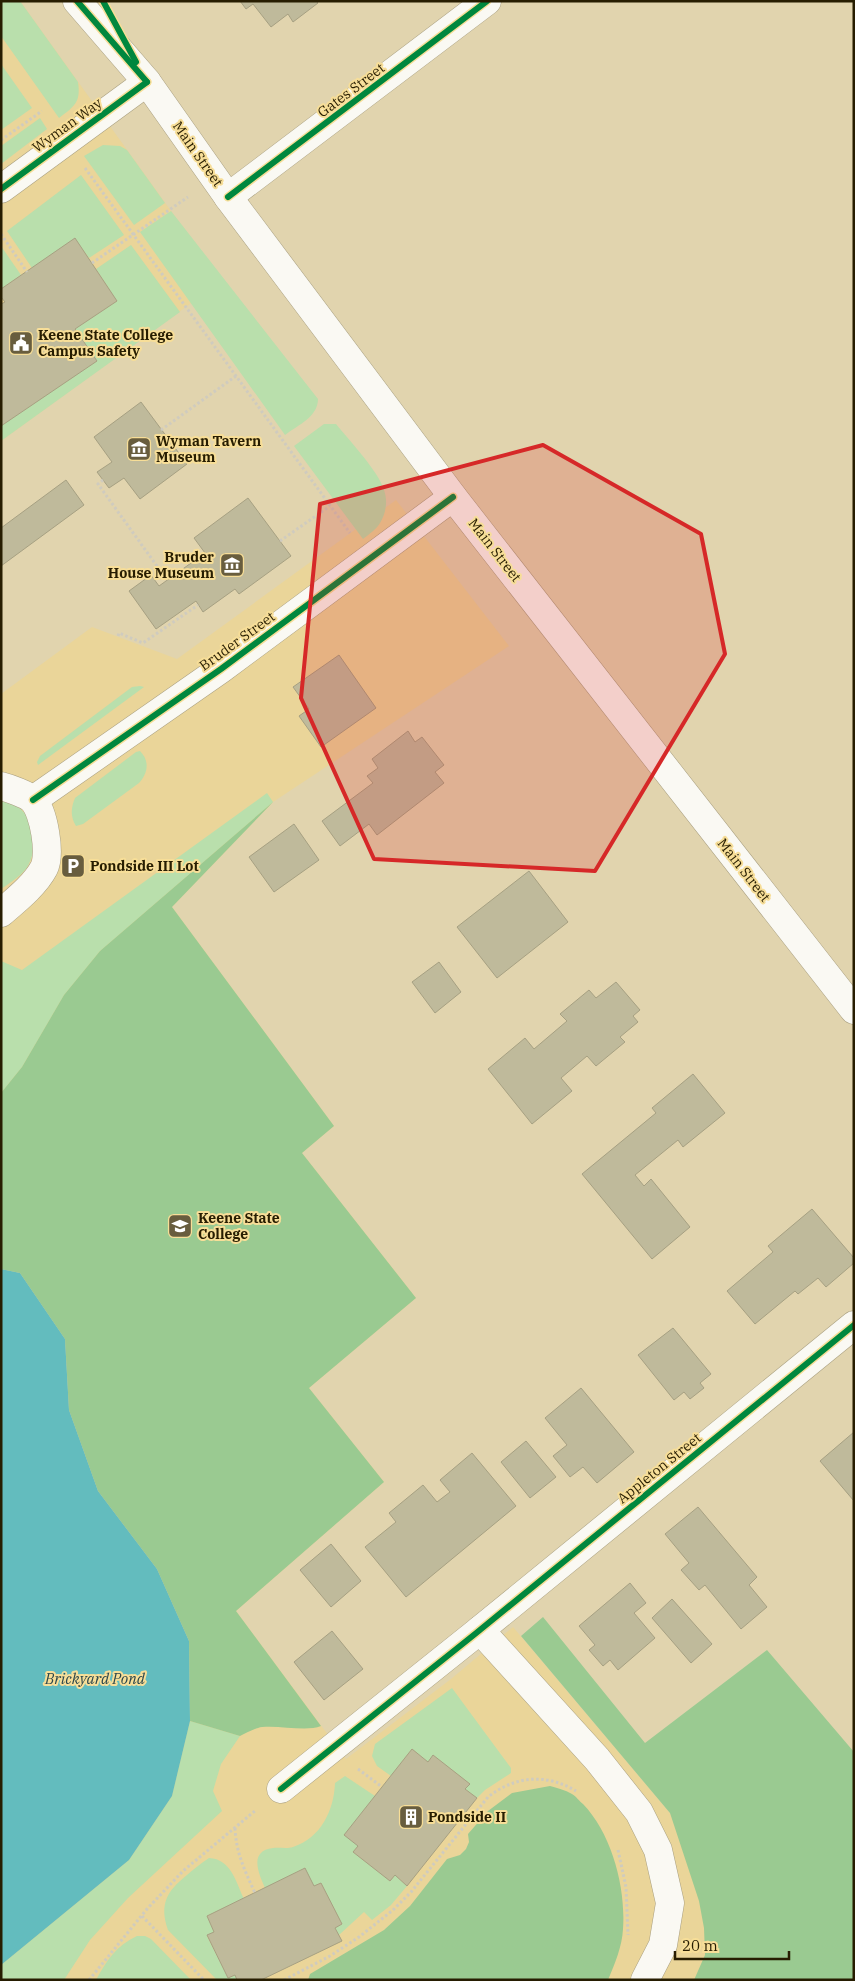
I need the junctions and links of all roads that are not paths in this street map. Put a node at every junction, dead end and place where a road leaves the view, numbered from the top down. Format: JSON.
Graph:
{"nodes":[{"id":1,"x":77,"y":1,"type":"edge"},
{"id":2,"x":104,"y":1,"type":"edge"},
{"id":3,"x":487,"y":1,"type":"edge"},
{"id":4,"x":147,"y":82,"type":"junction"},
{"id":5,"x":222,"y":187,"type":"junction"},
{"id":6,"x":1,"y":189,"type":"edge"},
{"id":7,"x":452,"y":497,"type":"junction"},
{"id":8,"x":1,"y":786,"type":"edge"},
{"id":9,"x":33,"y":800,"type":"junction"},
{"id":10,"x":1,"y":913,"type":"edge"},
{"id":11,"x":854,"y":1010,"type":"edge"},
{"id":12,"x":854,"y":1325,"type":"edge"},
{"id":13,"x":480,"y":1630,"type":"junction"},
{"id":14,"x":281,"y":1789,"type":"road end"},
{"id":15,"x":645,"y":1980,"type":"edge"}],
"edges":[{"from":1,"to":4,"type":"street","name":"Main Street"},
{"from":2,"to":4,"type":"street","name":"Main Street"},
{"from":3,"to":5,"type":"street","name":"Gates Street"},
{"from":4,"to":5,"type":"street","name":"Main Street"},
{"from":4,"to":6,"type":"street","name":"Wyman Way"},
{"from":5,"to":7,"type":"street","name":"Main Street"},
{"from":7,"to":9,"type":"street","name":"Bruder Street"},
{"from":7,"to":11,"type":"street","name":"Main Street"},
{"from":8,"to":9,"type":"street"},
{"from":9,"to":10,"type":"street"},
{"from":12,"to":13,"type":"street","name":"Appleton Street"},
{"from":13,"to":14,"type":"street","name":"Appleton Street"},
{"from":13,"to":15,"type":"street"}]}
